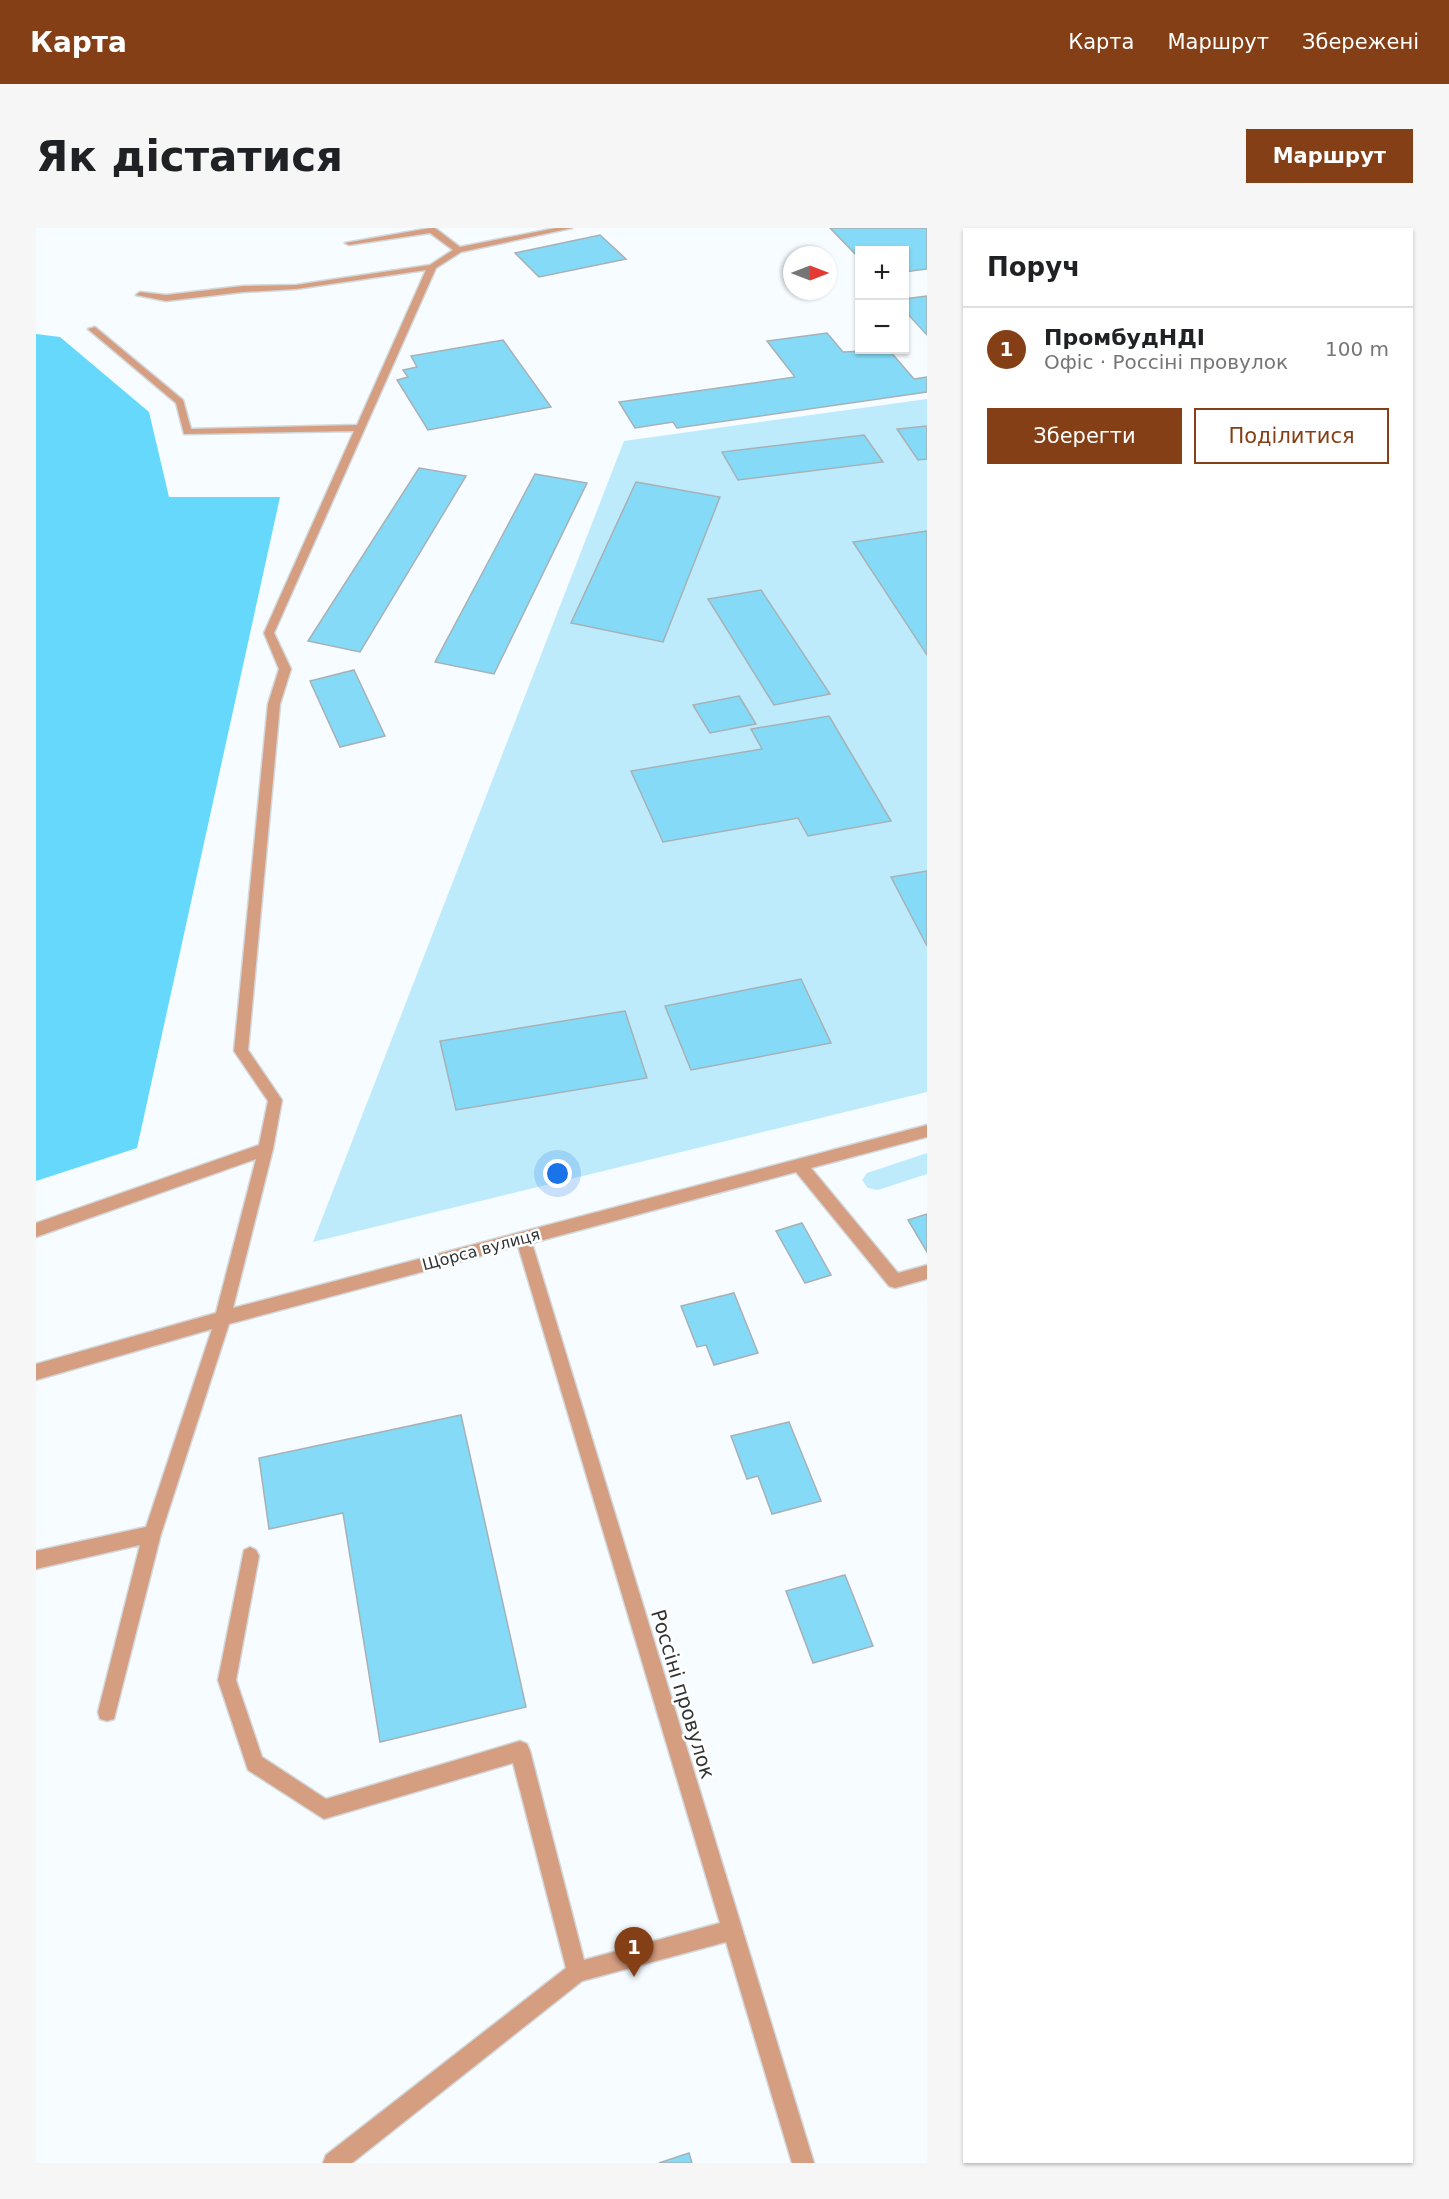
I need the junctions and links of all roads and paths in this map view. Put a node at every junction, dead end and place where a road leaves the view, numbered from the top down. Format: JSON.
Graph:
{"nodes":[{"id":1,"x":568,"y":228,"type":"edge"},
{"id":2,"x":349,"y":243,"type":"dead end"},
{"id":3,"x":458,"y":250,"type":"junction"},
{"id":4,"x":432,"y":267,"type":"junction"},
{"id":5,"x":140,"y":295,"type":"dead end"},
{"id":6,"x":92,"y":329,"type":"dead end"},
{"id":7,"x":360,"y":428,"type":"junction"},
{"id":8,"x":927,"y":1131,"type":"edge"},
{"id":9,"x":266,"y":1149,"type":"junction"},
{"id":10,"x":799,"y":1165,"type":"junction"},
{"id":11,"x":36,"y":1230,"type":"edge"},
{"id":12,"x":523,"y":1238,"type":"junction"},
{"id":13,"x":927,"y":1272,"type":"edge"},
{"id":14,"x":223,"y":1318,"type":"junction"},
{"id":15,"x":36,"y":1372,"type":"edge"},
{"id":16,"x":152,"y":1534,"type":"junction"},
{"id":17,"x":250,"y":1556,"type":"dead end"},
{"id":18,"x":36,"y":1560,"type":"edge"},
{"id":19,"x":107,"y":1712,"type":"dead end"},
{"id":20,"x":730,"y":1930,"type":"junction"},
{"id":21,"x":577,"y":1972,"type":"junction"},
{"id":22,"x":334,"y":2163,"type":"edge"},
{"id":23,"x":803,"y":2163,"type":"edge"}],
"edges":[{"from":1,"to":3,"type":"street"},
{"from":2,"to":3,"type":"street"},
{"from":3,"to":4,"type":"street"},
{"from":4,"to":5,"type":"street"},
{"from":4,"to":7,"type":"street"},
{"from":6,"to":7,"type":"street"},
{"from":7,"to":9,"type":"street"},
{"from":8,"to":10,"type":"street","name":"Щорса вулиця"},
{"from":9,"to":11,"type":"street"},
{"from":9,"to":14,"type":"street"},
{"from":10,"to":12,"type":"street","name":"Щорса вулиця"},
{"from":10,"to":13,"type":"street"},
{"from":12,"to":14,"type":"street","name":"Щорса вулиця"},
{"from":12,"to":20,"type":"street","name":"Россіні провулок"},
{"from":14,"to":15,"type":"street","name":"Щорса вулиця"},
{"from":14,"to":16,"type":"street"},
{"from":16,"to":18,"type":"street"},
{"from":16,"to":19,"type":"street"},
{"from":17,"to":21,"type":"street"},
{"from":20,"to":21,"type":"street"},
{"from":20,"to":23,"type":"street","name":"Россіні провулок"},
{"from":21,"to":22,"type":"street"}]}
